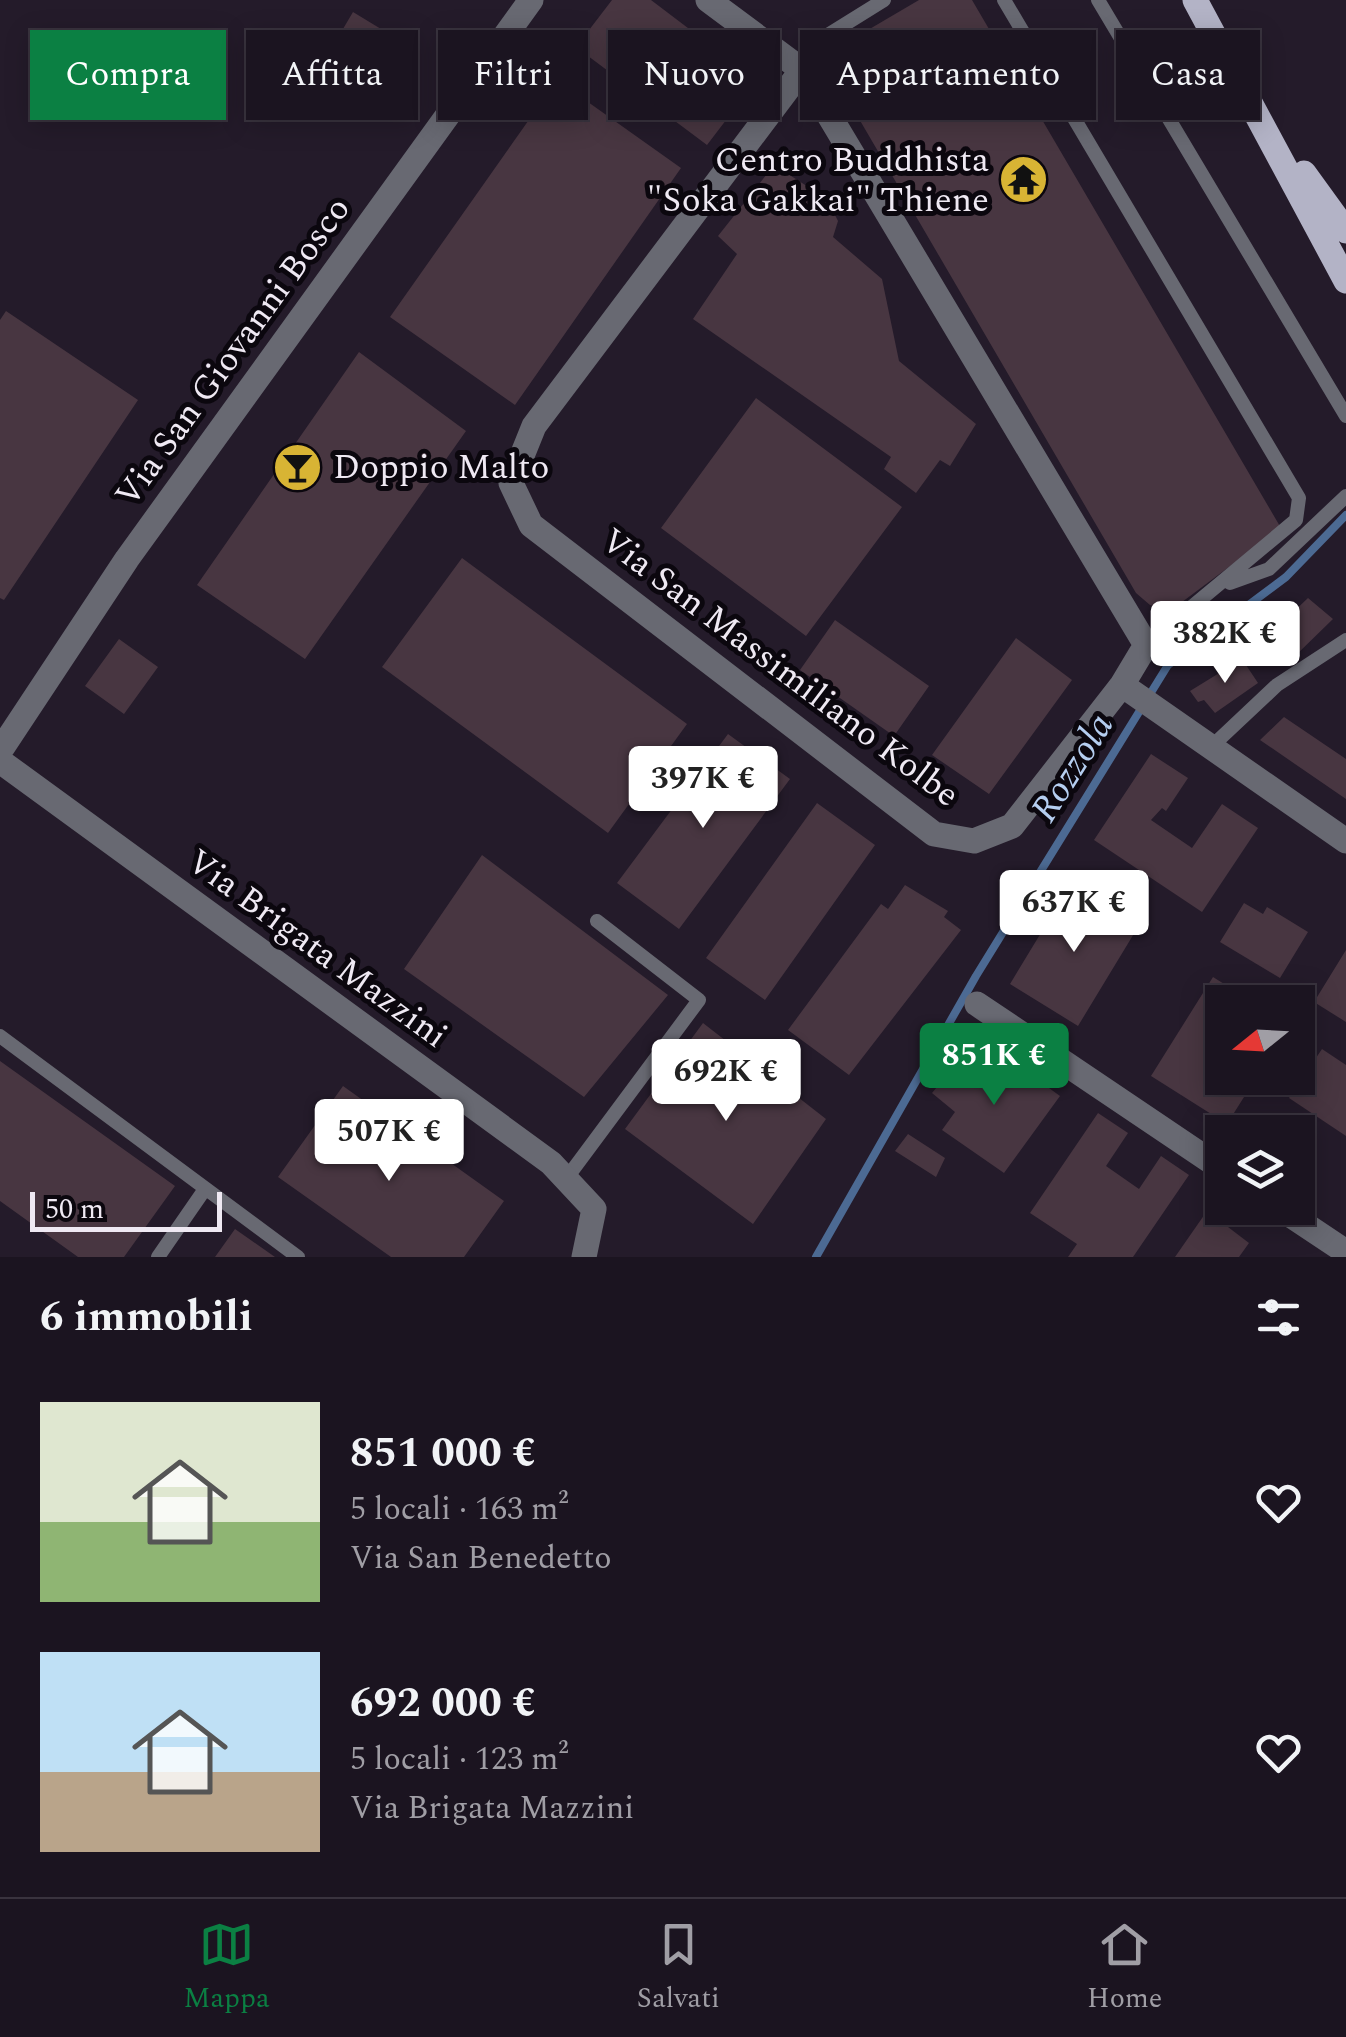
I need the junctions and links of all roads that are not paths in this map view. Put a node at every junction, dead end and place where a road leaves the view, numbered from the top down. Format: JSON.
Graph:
{"nodes":[{"id":1,"x":531,"y":0,"type":"edge"},
{"id":2,"x":708,"y":0,"type":"edge"},
{"id":3,"x":884,"y":0,"type":"edge"},
{"id":4,"x":1004,"y":0,"type":"edge"},
{"id":5,"x":1098,"y":0,"type":"edge"},
{"id":6,"x":1195,"y":0,"type":"edge"},
{"id":7,"x":836,"y":30,"type":"edge"},
{"id":8,"x":1212,"y":30,"type":"edge"},
{"id":9,"x":800,"y":69,"type":"edge"},
{"id":10,"x":800,"y":73,"type":"edge"},
{"id":11,"x":1260,"y":114,"type":"edge"},
{"id":12,"x":1260,"y":117,"type":"edge"},
{"id":13,"x":832,"y":120,"type":"edge"},
{"id":14,"x":1346,"y":230,"type":"edge"},
{"id":15,"x":1346,"y":282,"type":"edge"},
{"id":16,"x":1346,"y":416,"type":"edge"},
{"id":17,"x":1346,"y":496,"type":"edge"},
{"id":18,"x":1220,"y":586,"type":"junction"},
{"id":19,"x":1346,"y":640,"type":"edge"},
{"id":20,"x":1146,"y":645,"type":"junction"},
{"id":21,"x":1140,"y":697,"type":"junction"},
{"id":22,"x":1210,"y":748,"type":"junction"},
{"id":23,"x":0,"y":752,"type":"edge"},
{"id":24,"x":0,"y":761,"type":"edge"},
{"id":25,"x":1346,"y":841,"type":"edge"},
{"id":26,"x":597,"y":921,"type":"dead end"},
{"id":27,"x":977,"y":1004,"type":"dead end"},
{"id":28,"x":0,"y":1036,"type":"edge"},
{"id":29,"x":1205,"y":1158,"type":"edge"},
{"id":30,"x":566,"y":1179,"type":"junction"},
{"id":31,"x":204,"y":1189,"type":"junction"},
{"id":32,"x":1306,"y":1225,"type":"edge"},
{"id":33,"x":1346,"y":1252,"type":"edge"},
{"id":34,"x":158,"y":1257,"type":"edge"},
{"id":35,"x":298,"y":1257,"type":"edge"},
{"id":36,"x":584,"y":1257,"type":"edge"}],
"edges":[{"from":1,"to":23,"type":"street","name":"Via San Giovanni Bosco"},
{"from":2,"to":9,"type":"street"},
{"from":3,"to":7,"type":"lane"},
{"from":4,"to":18,"type":"lane"},
{"from":5,"to":16,"type":"lane"},
{"from":6,"to":8,"type":"main road"},
{"from":10,"to":21,"type":"street","name":"Via San Massimiliano Kolbe"},
{"from":11,"to":14,"type":"main road"},
{"from":12,"to":15,"type":"main road"},
{"from":13,"to":20,"type":"street"},
{"from":17,"to":18,"type":"lane"},
{"from":18,"to":20,"type":"lane"},
{"from":19,"to":22,"type":"lane"},
{"from":20,"to":21,"type":"street","name":"Via San Massimiliano Kolbe"},
{"from":21,"to":22,"type":"street"},
{"from":22,"to":25,"type":"street"},
{"from":24,"to":30,"type":"street","name":"Via Brigata Mazzini"},
{"from":26,"to":30,"type":"lane"},
{"from":27,"to":29,"type":"street"},
{"from":28,"to":31,"type":"lane"},
{"from":30,"to":36,"type":"street","name":"Via Brigata Mazzini"},
{"from":31,"to":34,"type":"lane"},
{"from":31,"to":35,"type":"lane"},
{"from":32,"to":33,"type":"street"}]}
